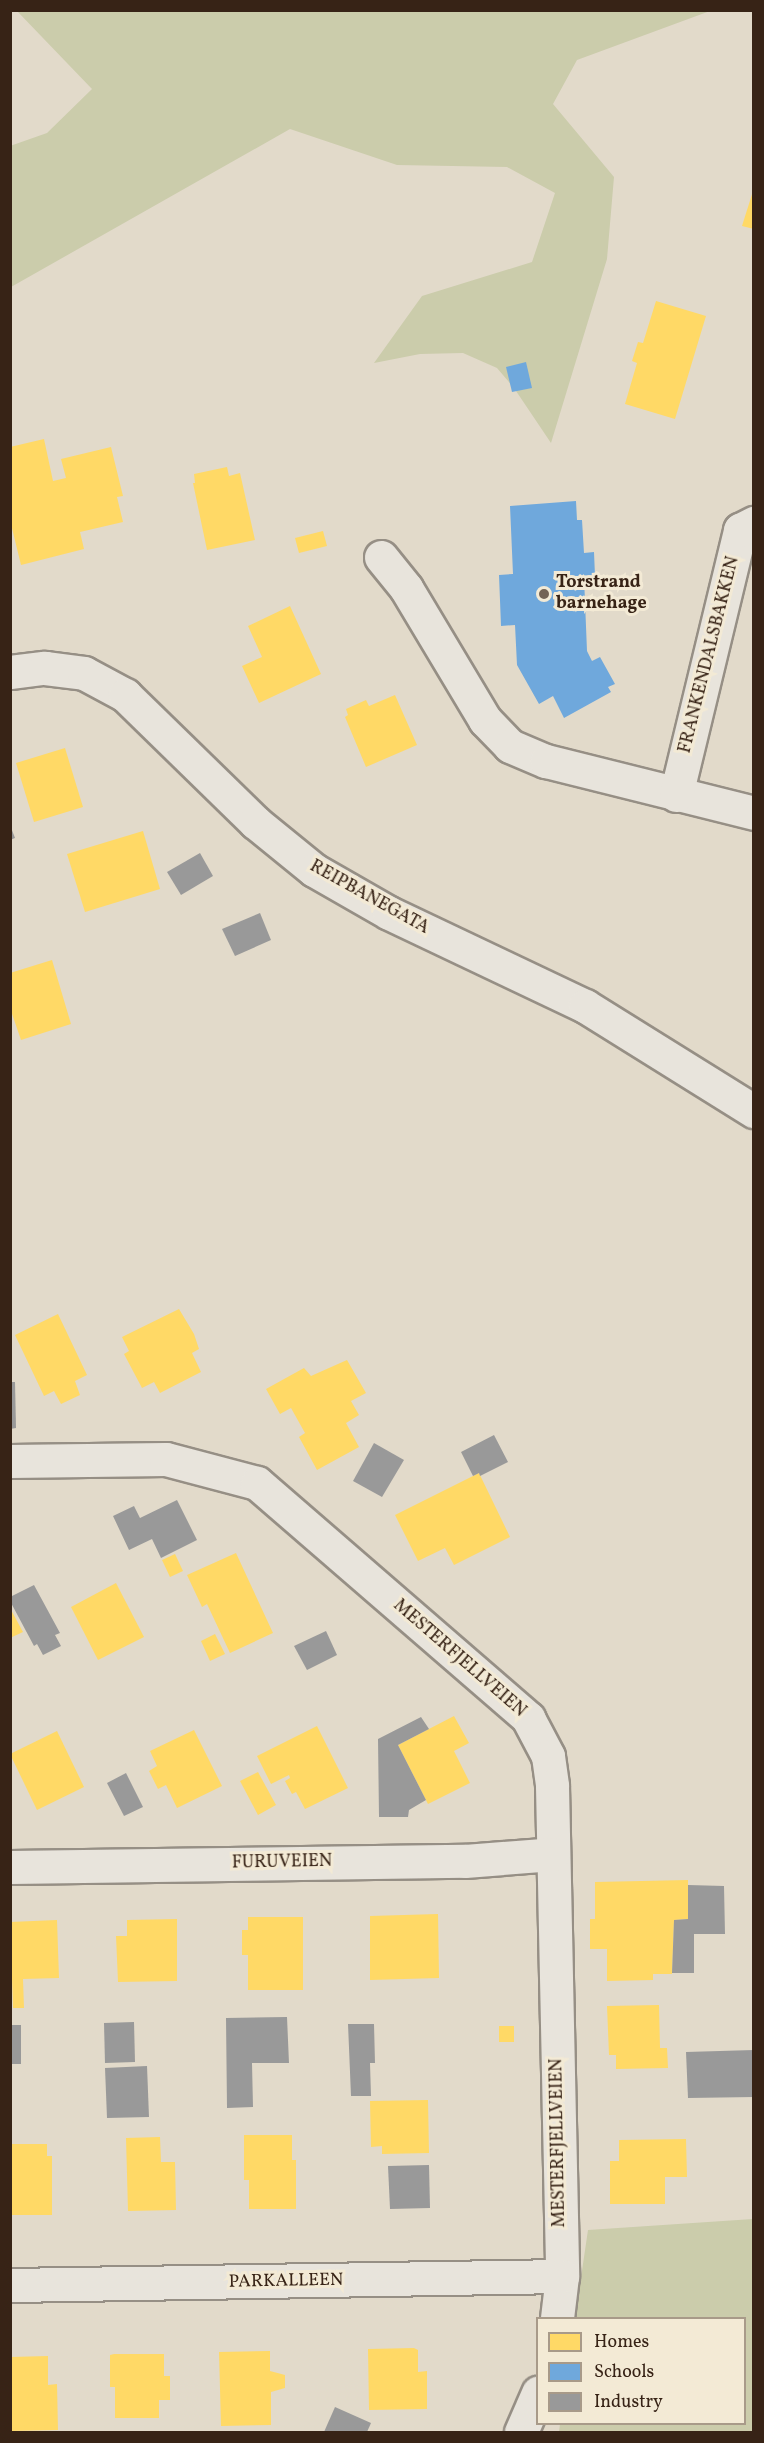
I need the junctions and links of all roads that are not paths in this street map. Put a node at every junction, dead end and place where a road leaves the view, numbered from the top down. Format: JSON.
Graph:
{"nodes":[{"id":1,"x":753,"y":523,"type":"edge"},
{"id":2,"x":381,"y":557,"type":"dead end"},
{"id":3,"x":10,"y":672,"type":"edge"},
{"id":4,"x":676,"y":795,"type":"junction"},
{"id":5,"x":753,"y":813,"type":"edge"},
{"id":6,"x":753,"y":1111,"type":"edge"},
{"id":7,"x":10,"y":1461,"type":"edge"},
{"id":8,"x":553,"y":1854,"type":"junction"},
{"id":9,"x":10,"y":1867,"type":"edge"},
{"id":10,"x":562,"y":2276,"type":"junction"},
{"id":11,"x":10,"y":2285,"type":"edge"},
{"id":12,"x":557,"y":2317,"type":"edge"},
{"id":13,"x":536,"y":2396,"type":"edge"},
{"id":14,"x":521,"y":2433,"type":"edge"}],
"edges":[{"from":1,"to":4,"type":"street","name":"FRANKENDALSBAKKEN"},
{"from":2,"to":4,"type":"street"},
{"from":3,"to":6,"type":"street","name":"REIPBANEGATA"},
{"from":4,"to":5,"type":"street"},
{"from":7,"to":8,"type":"street","name":"MESTERFJELLVEIEN"},
{"from":8,"to":9,"type":"street","name":"FURUVEIEN"},
{"from":8,"to":10,"type":"street","name":"MESTERFJELLVEIEN"},
{"from":10,"to":11,"type":"street","name":"PARKALLEEN"},
{"from":10,"to":12,"type":"street","name":"MESTERFJELLVEIEN"},
{"from":13,"to":14,"type":"street"}]}
